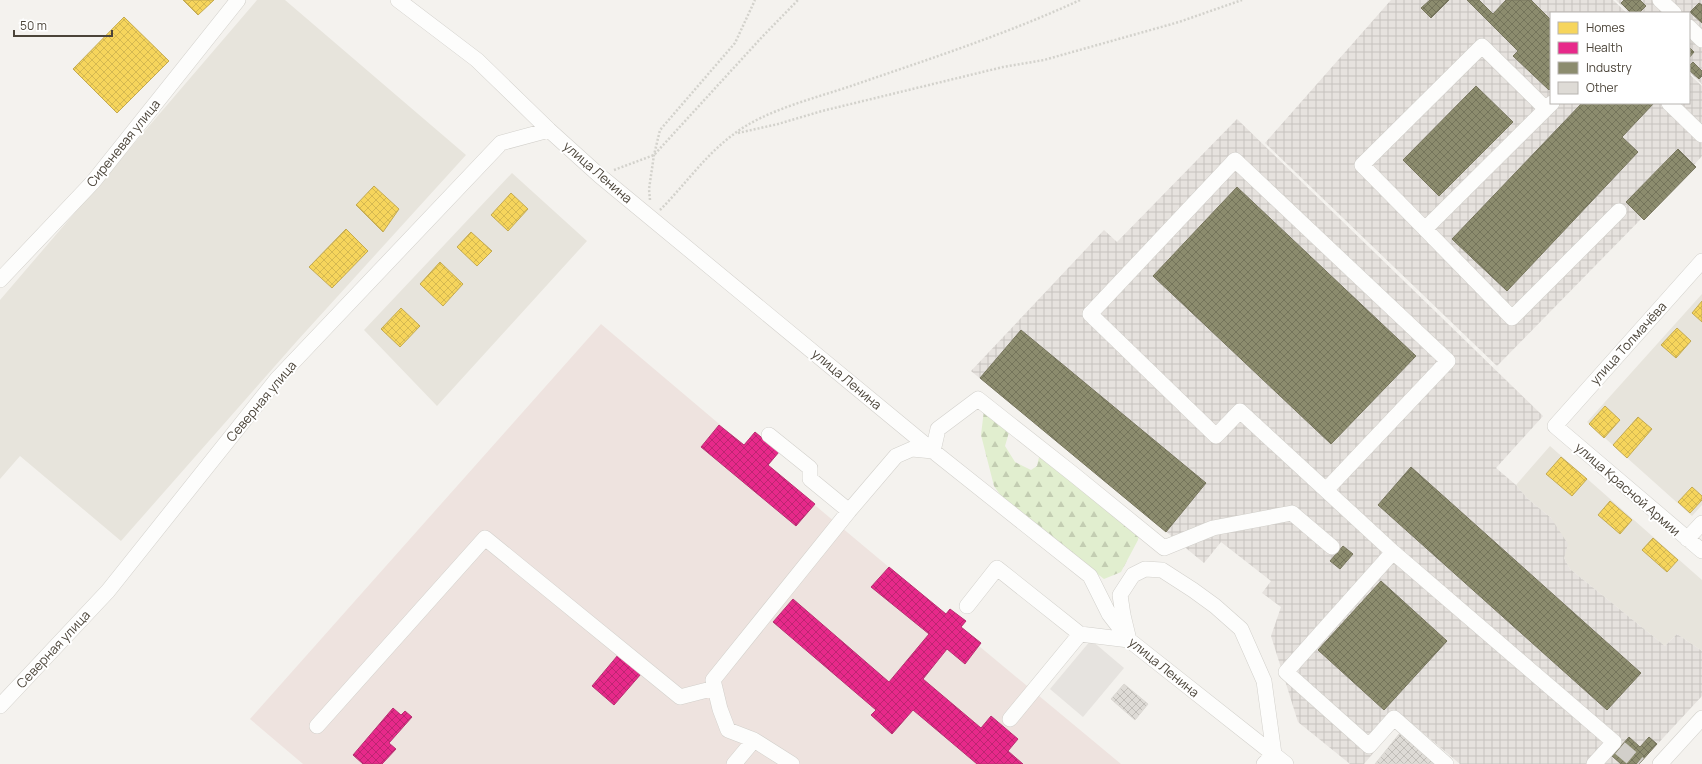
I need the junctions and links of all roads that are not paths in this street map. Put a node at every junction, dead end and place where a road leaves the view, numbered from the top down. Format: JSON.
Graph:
{"nodes":[{"id":1,"x":238,"y":0,"type":"edge"},
{"id":2,"x":398,"y":0,"type":"edge"},
{"id":3,"x":1660,"y":0,"type":"edge"},
{"id":4,"x":1673,"y":12,"type":"edge"},
{"id":5,"x":1690,"y":28,"type":"edge"},
{"id":6,"x":1702,"y":40,"type":"edge"},
{"id":7,"x":1670,"y":104,"type":"edge"},
{"id":8,"x":1549,"y":106,"type":"edge"},
{"id":9,"x":549,"y":130,"type":"junction"},
{"id":10,"x":1702,"y":135,"type":"edge"},
{"id":11,"x":1619,"y":211,"type":"dead end"},
{"id":12,"x":1425,"y":229,"type":"junction"},
{"id":13,"x":1702,"y":261,"type":"edge"},
{"id":14,"x":0,"y":280,"type":"edge"},
{"id":15,"x":1555,"y":426,"type":"joint"},
{"id":16,"x":769,"y":435,"type":"dead end"},
{"id":17,"x":933,"y":450,"type":"junction"},
{"id":18,"x":1326,"y":490,"type":"junction"},
{"id":19,"x":849,"y":511,"type":"junction"},
{"id":20,"x":1702,"y":523,"type":"edge"},
{"id":21,"x":1687,"y":539,"type":"junction"},
{"id":22,"x":1332,"y":547,"type":"dead end"},
{"id":23,"x":1702,"y":551,"type":"edge"},
{"id":24,"x":1393,"y":552,"type":"junction"},
{"id":25,"x":967,"y":606,"type":"dead end"},
{"id":26,"x":1080,"y":634,"type":"junction"},
{"id":27,"x":1129,"y":640,"type":"junction"},
{"id":28,"x":714,"y":688,"type":"junction"},
{"id":29,"x":0,"y":706,"type":"edge"},
{"id":30,"x":1702,"y":718,"type":"edge"},
{"id":31,"x":1010,"y":719,"type":"dead end"},
{"id":32,"x":317,"y":726,"type":"dead end"},
{"id":33,"x":754,"y":740,"type":"junction"},
{"id":34,"x":1269,"y":759,"type":"edge"},
{"id":35,"x":789,"y":763,"type":"edge"},
{"id":36,"x":734,"y":764,"type":"edge"},
{"id":37,"x":1286,"y":764,"type":"edge"},
{"id":38,"x":1446,"y":764,"type":"edge"},
{"id":39,"x":1594,"y":764,"type":"edge"},
{"id":40,"x":1660,"y":764,"type":"edge"}],
"edges":[{"from":1,"to":14,"type":"street","name":"Сиреневая улица"},
{"from":2,"to":9,"type":"street","name":"улица Ленина"},
{"from":3,"to":4,"type":"street"},
{"from":5,"to":6,"type":"street"},
{"from":7,"to":10,"type":"street"},
{"from":8,"to":12,"type":"street"},
{"from":8,"to":12,"type":"street"},
{"from":9,"to":17,"type":"street","name":"улица Ленина"},
{"from":9,"to":29,"type":"street","name":"Северная улица"},
{"from":11,"to":12,"type":"street"},
{"from":13,"to":15,"type":"street","name":"улица Толмачёва"},
{"from":15,"to":21,"type":"street","name":"улица Красной Армии"},
{"from":16,"to":19,"type":"street"},
{"from":17,"to":19,"type":"street"},
{"from":17,"to":22,"type":"street"},
{"from":17,"to":27,"type":"street","name":"улица Ленина"},
{"from":18,"to":18,"type":"street"},
{"from":18,"to":24,"type":"street"},
{"from":19,"to":28,"type":"street"},
{"from":20,"to":21,"type":"street"},
{"from":21,"to":23,"type":"street","name":"улица Красной Армии"},
{"from":24,"to":38,"type":"street"},
{"from":24,"to":39,"type":"street"},
{"from":25,"to":26,"type":"street"},
{"from":26,"to":27,"type":"street"},
{"from":26,"to":31,"type":"street"},
{"from":27,"to":34,"type":"street","name":"улица Ленина"},
{"from":27,"to":34,"type":"street"},
{"from":28,"to":32,"type":"street"},
{"from":28,"to":33,"type":"street"},
{"from":30,"to":40,"type":"street"},
{"from":33,"to":35,"type":"street"},
{"from":33,"to":36,"type":"street"},
{"from":34,"to":37,"type":"street","name":"улица Ленина"}]}
